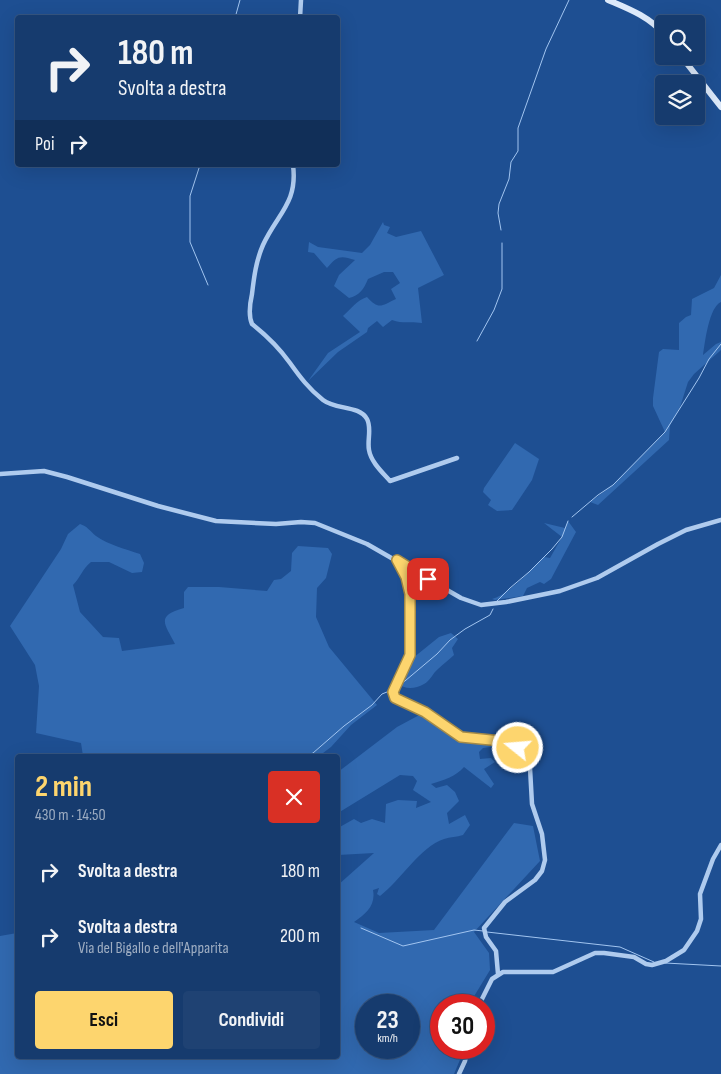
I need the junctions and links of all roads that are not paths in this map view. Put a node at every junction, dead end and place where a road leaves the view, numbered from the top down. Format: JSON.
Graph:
{"nodes":[{"id":1,"x":301,"y":0,"type":"edge"},
{"id":2,"x":608,"y":0,"type":"edge"},
{"id":3,"x":300,"y":15,"type":"edge"},
{"id":4,"x":655,"y":24,"type":"edge"},
{"id":5,"x":688,"y":65,"type":"edge"},
{"id":6,"x":721,"y":108,"type":"edge"},
{"id":7,"x":293,"y":167,"type":"edge"},
{"id":8,"x":457,"y":458,"type":"dead end"},
{"id":9,"x":0,"y":474,"type":"edge"},
{"id":10,"x":721,"y":520,"type":"edge"},
{"id":11,"x":397,"y":560,"type":"junction"},
{"id":12,"x":721,"y":846,"type":"edge"},
{"id":13,"x":498,"y":974,"type":"junction"},
{"id":14,"x":484,"y":994,"type":"edge"},
{"id":15,"x":465,"y":1059,"type":"edge"},
{"id":16,"x":459,"y":1074,"type":"edge"}],
"edges":[{"from":1,"to":3,"type":"street"},
{"from":2,"to":4,"type":"main road"},
{"from":5,"to":6,"type":"main road"},
{"from":7,"to":8,"type":"street"},
{"from":9,"to":11,"type":"street"},
{"from":10,"to":11,"type":"street"},
{"from":11,"to":13,"type":"street"},
{"from":12,"to":13,"type":"street"},
{"from":13,"to":14,"type":"street"},
{"from":15,"to":16,"type":"street"}]}
